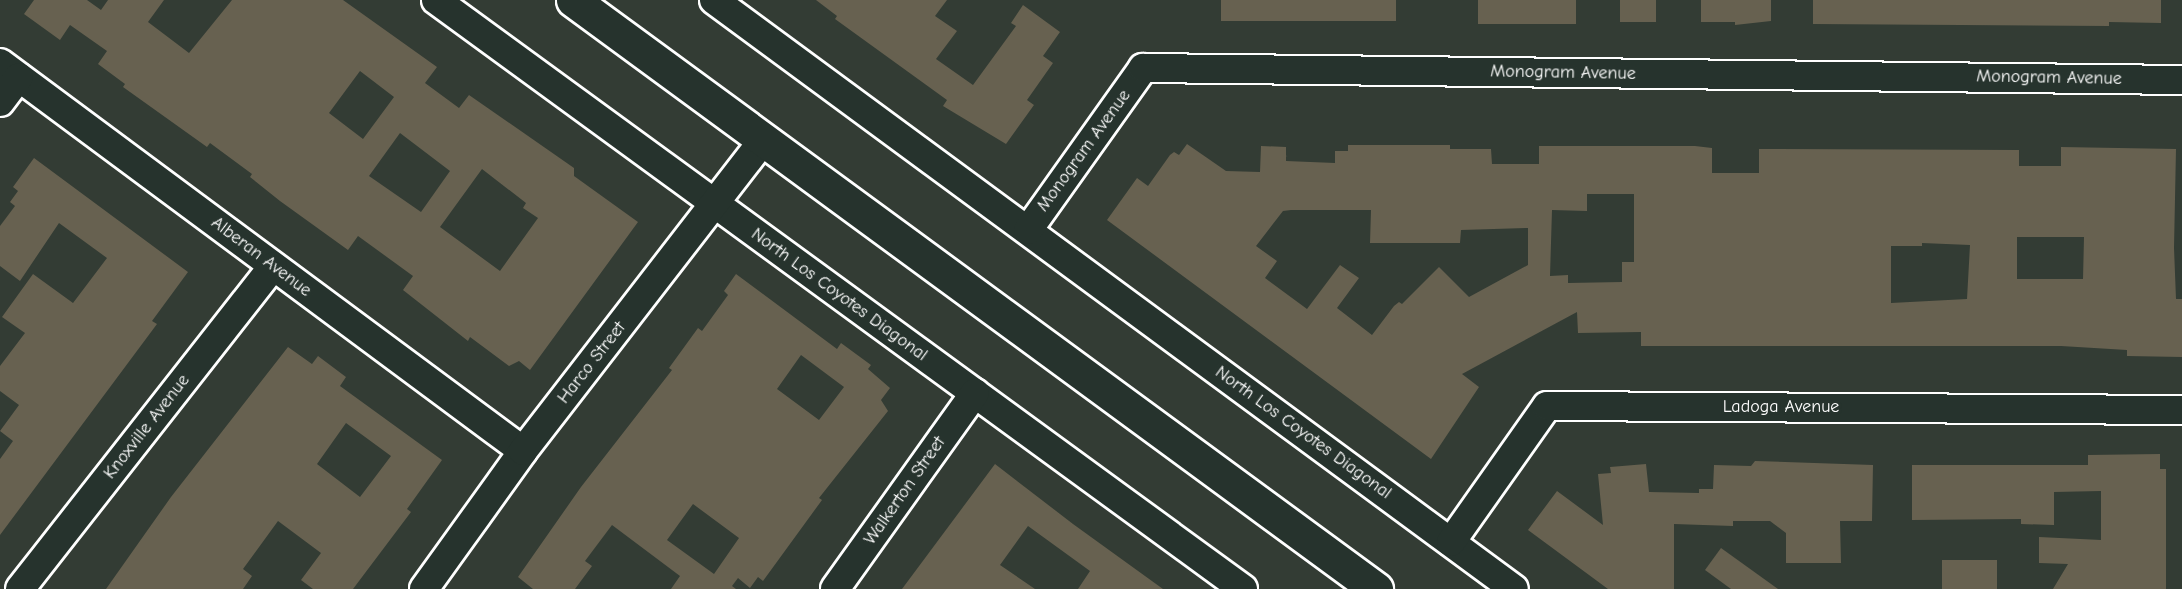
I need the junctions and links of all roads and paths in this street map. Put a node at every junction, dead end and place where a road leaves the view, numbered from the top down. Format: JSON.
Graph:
{"nodes":[{"id":1,"x":436,"y":0,"type":"edge"},
{"id":2,"x":573,"y":0,"type":"edge"},
{"id":3,"x":714,"y":0,"type":"edge"},
{"id":4,"x":10,"y":70,"type":"edge"},
{"id":5,"x":2182,"y":80,"type":"edge"},
{"id":6,"x":0,"y":102,"type":"edge"},
{"id":7,"x":764,"y":140,"type":"junction"},
{"id":8,"x":715,"y":205,"type":"junction"},
{"id":9,"x":1028,"y":230,"type":"junction"},
{"id":10,"x":273,"y":266,"type":"junction"},
{"id":11,"x":975,"y":393,"type":"junction"},
{"id":12,"x":2182,"y":410,"type":"edge"},
{"id":13,"x":523,"y":451,"type":"junction"},
{"id":14,"x":1451,"y":542,"type":"junction"},
{"id":15,"x":1233,"y":586,"type":"edge"},
{"id":16,"x":20,"y":589,"type":"edge"},
{"id":17,"x":424,"y":589,"type":"edge"},
{"id":18,"x":835,"y":589,"type":"edge"},
{"id":19,"x":1376,"y":589,"type":"edge"},
{"id":20,"x":1514,"y":589,"type":"edge"}],
"edges":[{"from":1,"to":8,"type":"street","name":"North Los Coyotes Diagonal"},
{"from":2,"to":7,"type":"main road"},
{"from":3,"to":9,"type":"street","name":"North Los Coyotes Diagonal"},
{"from":4,"to":6,"type":"street"},
{"from":4,"to":10,"type":"street","name":"Alberan Avenue"},
{"from":5,"to":9,"type":"street","name":"Monogram Avenue"},
{"from":7,"to":8,"type":"street","name":"Harco Street"},
{"from":7,"to":19,"type":"main road"},
{"from":8,"to":11,"type":"street","name":"North Los Coyotes Diagonal"},
{"from":8,"to":13,"type":"street","name":"Harco Street"},
{"from":9,"to":14,"type":"street","name":"North Los Coyotes Diagonal"},
{"from":10,"to":13,"type":"street","name":"Alberan Avenue"},
{"from":10,"to":16,"type":"street","name":"Knoxville Avenue"},
{"from":11,"to":15,"type":"street","name":"North Los Coyotes Diagonal"},
{"from":11,"to":18,"type":"street","name":"Walkerton Street"},
{"from":12,"to":14,"type":"street","name":"Ladoga Avenue"},
{"from":13,"to":17,"type":"street","name":"Harco Street"},
{"from":14,"to":20,"type":"street","name":"North Los Coyotes Diagonal"}]}
